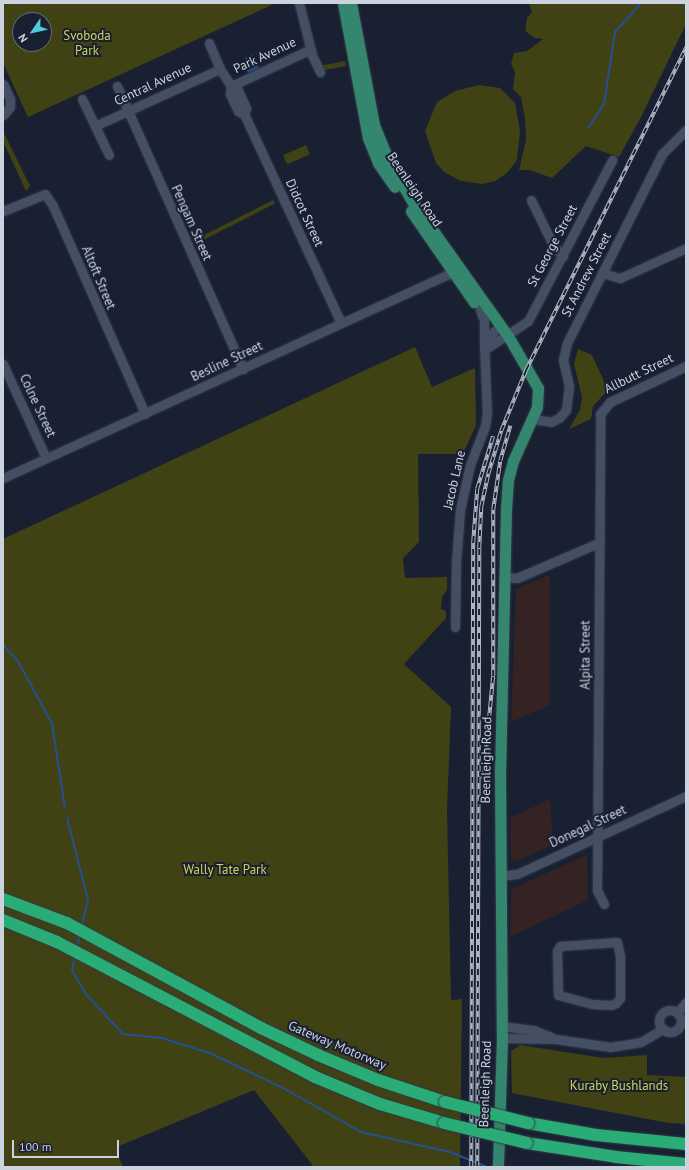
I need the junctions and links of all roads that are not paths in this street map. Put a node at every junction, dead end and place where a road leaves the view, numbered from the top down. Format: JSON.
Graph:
{"nodes":[{"id":1,"x":299,"y":3,"type":"edge"},
{"id":2,"x":343,"y":3,"type":"edge"},
{"id":3,"x":351,"y":3,"type":"edge"},
{"id":4,"x":209,"y":43,"type":"dead end"},
{"id":5,"x":311,"y":49,"type":"junction"},
{"id":6,"x":220,"y":69,"type":"junction"},
{"id":7,"x":320,"y":72,"type":"dead end"},
{"id":8,"x":3,"y":84,"type":"edge"},
{"id":9,"x":118,"y":86,"type":"dead end"},
{"id":10,"x":231,"y":86,"type":"junction"},
{"id":11,"x":82,"y":99,"type":"dead end"},
{"id":12,"x":129,"y":110,"type":"junction"},
{"id":13,"x":3,"y":115,"type":"edge"},
{"id":14,"x":97,"y":126,"type":"junction"},
{"id":15,"x":686,"y":130,"type":"edge"},
{"id":16,"x":109,"y":155,"type":"dead end"},
{"id":17,"x":612,"y":160,"type":"dead end"},
{"id":18,"x":531,"y":200,"type":"dead end"},
{"id":19,"x":3,"y":211,"type":"edge"},
{"id":20,"x":686,"y":248,"type":"edge"},
{"id":21,"x":563,"y":256,"type":"junction"},
{"id":22,"x":456,"y":269,"type":"junction"},
{"id":23,"x":602,"y":273,"type":"junction"},
{"id":24,"x":480,"y":310,"type":"junction"},
{"id":25,"x":342,"y":323,"type":"junction"},
{"id":26,"x":495,"y":330,"type":"junction"},
{"id":27,"x":505,"y":338,"type":"junction"},
{"id":28,"x":484,"y":346,"type":"junction"},
{"id":29,"x":3,"y":364,"type":"edge"},
{"id":30,"x":686,"y":366,"type":"edge"},
{"id":31,"x":243,"y":369,"type":"junction"},
{"id":32,"x":604,"y":406,"type":"joint"},
{"id":33,"x":145,"y":414,"type":"junction"},
{"id":34,"x":533,"y":419,"type":"junction"},
{"id":35,"x":46,"y":458,"type":"junction"},
{"id":36,"x":3,"y":478,"type":"edge"},
{"id":37,"x":600,"y":542,"type":"junction"},
{"id":38,"x":505,"y":577,"type":"junction"},
{"id":39,"x":455,"y":627,"type":"dead end"},
{"id":40,"x":686,"y":796,"type":"edge"},
{"id":41,"x":598,"y":836,"type":"junction"},
{"id":42,"x":500,"y":876,"type":"junction"},
{"id":43,"x":3,"y":899,"type":"edge"},
{"id":44,"x":604,"y":904,"type":"dead end"},
{"id":45,"x":3,"y":920,"type":"edge"},
{"id":46,"x":617,"y":942,"type":"joint"},
{"id":47,"x":686,"y":1002,"type":"edge"},
{"id":48,"x":678,"y":1012,"type":"junction"},
{"id":49,"x":683,"y":1027,"type":"edge"},
{"id":50,"x":663,"y":1029,"type":"junction"},
{"id":51,"x":502,"y":1032,"type":"junction"},
{"id":52,"x":686,"y":1144,"type":"edge"},
{"id":53,"x":686,"y":1164,"type":"edge"},
{"id":54,"x":498,"y":1166,"type":"edge"}],
"edges":[{"from":1,"to":5,"type":"street","name":"Park Avenue"},
{"from":2,"to":22,"type":"main road","name":"Beenleigh Road"},
{"from":3,"to":22,"type":"main road","name":"Beenleigh Road"},
{"from":4,"to":6,"type":"street","name":"Didcot Street"},
{"from":5,"to":7,"type":"street","name":"Park Avenue"},
{"from":5,"to":10,"type":"street","name":"Park Avenue"},
{"from":6,"to":10,"type":"street","name":"Didcot Street"},
{"from":6,"to":12,"type":"street","name":"Central Avenue"},
{"from":8,"to":13,"type":"street"},
{"from":9,"to":12,"type":"street","name":"Pengam Street"},
{"from":10,"to":25,"type":"street","name":"Didcot Street"},
{"from":11,"to":14,"type":"street"},
{"from":12,"to":14,"type":"street","name":"Central Avenue"},
{"from":12,"to":31,"type":"street","name":"Pengam Street"},
{"from":14,"to":16,"type":"street"},
{"from":15,"to":23,"type":"street","name":"St Andrew Street"},
{"from":17,"to":21,"type":"street","name":"St George Street"},
{"from":18,"to":21,"type":"street"},
{"from":19,"to":33,"type":"street","name":"Altoft Street"},
{"from":20,"to":23,"type":"street"},
{"from":21,"to":27,"type":"street","name":"St George Street"},
{"from":22,"to":24,"type":"main road","name":"Beenleigh Road"},
{"from":22,"to":25,"type":"street","name":"Besline Street"},
{"from":22,"to":27,"type":"main road","name":"Beenleigh Road"},
{"from":23,"to":34,"type":"street","name":"St Andrew Street"},
{"from":24,"to":26,"type":"main road","name":"Beenleigh Road"},
{"from":24,"to":28,"type":"street","name":"Jacob Lane"},
{"from":25,"to":31,"type":"street","name":"Besline Street"},
{"from":26,"to":27,"type":"main road","name":"Beenleigh Road"},
{"from":26,"to":28,"type":"street"},
{"from":27,"to":28,"type":"street","name":"St George Street"},
{"from":27,"to":34,"type":"main road","name":"Beenleigh Road"},
{"from":28,"to":39,"type":"street","name":"Jacob Lane"},
{"from":29,"to":35,"type":"street","name":"Colne Street"},
{"from":30,"to":32,"type":"street","name":"Allbutt Street"},
{"from":31,"to":33,"type":"street","name":"Besline Street"},
{"from":32,"to":37,"type":"street","name":"Alpita Street"},
{"from":33,"to":35,"type":"street","name":"Besline Street"},
{"from":34,"to":38,"type":"main road","name":"Beenleigh Road"},
{"from":35,"to":36,"type":"street","name":"Besline Street"},
{"from":37,"to":38,"type":"street"},
{"from":37,"to":41,"type":"street","name":"Alpita Street"},
{"from":38,"to":42,"type":"main road","name":"Beenleigh Road"},
{"from":40,"to":41,"type":"street","name":"Donegal Street"},
{"from":41,"to":42,"type":"street","name":"Donegal Street"},
{"from":41,"to":44,"type":"street","name":"Alpita Street"},
{"from":42,"to":51,"type":"main road","name":"Beenleigh Road"},
{"from":43,"to":52,"type":"highway","name":"Gateway Motorway","bridge":true},
{"from":45,"to":53,"type":"highway","bridge":true},
{"from":46,"to":46,"type":"street"},
{"from":47,"to":48,"type":"street"},
{"from":48,"to":49,"type":"street"},
{"from":48,"to":50,"type":"street"},
{"from":49,"to":50,"type":"street"},
{"from":50,"to":51,"type":"street"},
{"from":51,"to":54,"type":"main road","name":"Beenleigh Road"}]}
